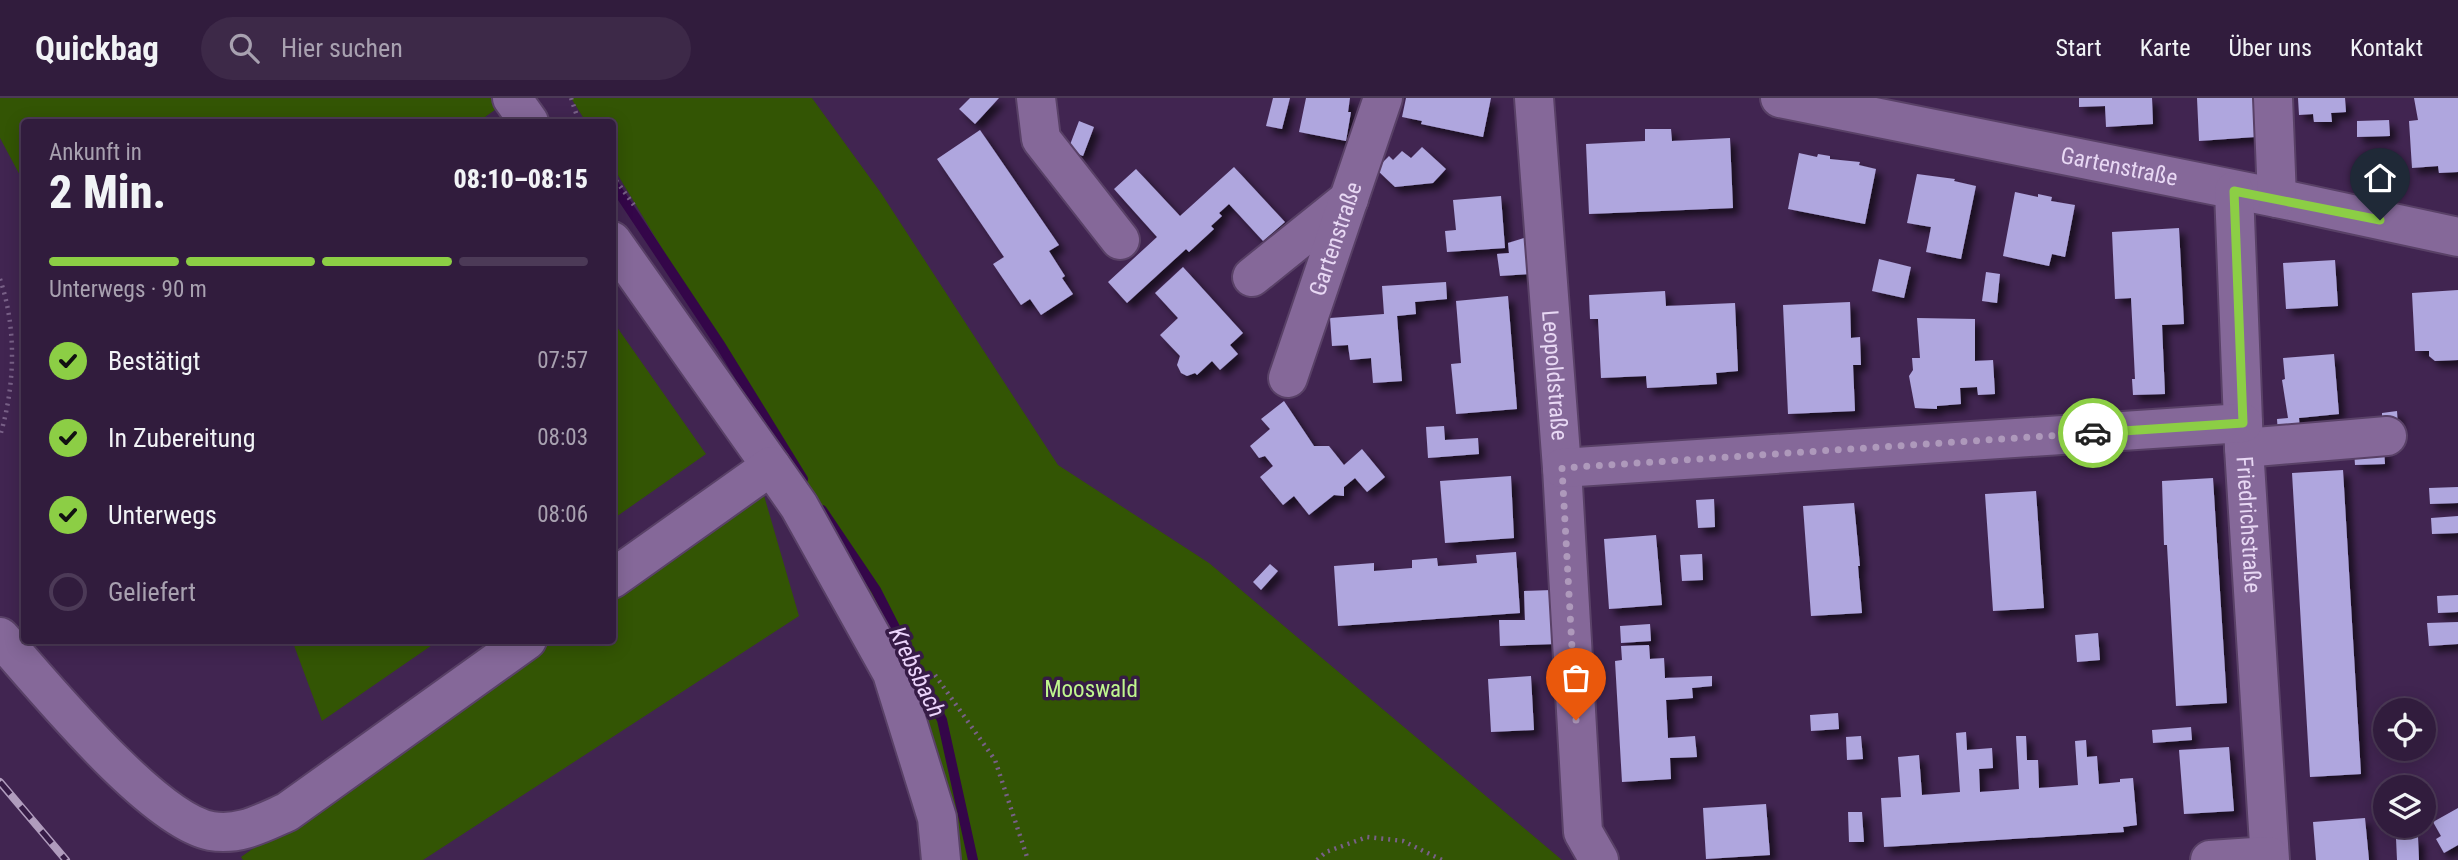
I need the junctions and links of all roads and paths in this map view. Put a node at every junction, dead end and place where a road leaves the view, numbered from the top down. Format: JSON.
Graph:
{"nodes":[{"id":1,"x":512,"y":98,"type":"edge"},
{"id":2,"x":571,"y":98,"type":"edge"},
{"id":3,"x":1036,"y":98,"type":"edge"},
{"id":4,"x":1383,"y":98,"type":"edge"},
{"id":5,"x":1534,"y":98,"type":"edge"},
{"id":6,"x":1780,"y":98,"type":"edge"},
{"id":7,"x":2273,"y":98,"type":"edge"},
{"id":8,"x":527,"y":119,"type":"edge"},
{"id":9,"x":578,"y":119,"type":"edge"},
{"id":10,"x":2234,"y":191,"type":"junction"},
{"id":11,"x":2277,"y":198,"type":"junction"},
{"id":12,"x":1349,"y":199,"type":"junction"},
{"id":13,"x":2458,"y":237,"type":"edge"},
{"id":14,"x":1120,"y":240,"type":"dead end"},
{"id":15,"x":616,"y":247,"type":"edge"},
{"id":16,"x":1252,"y":278,"type":"dead end"},
{"id":17,"x":0,"y":279,"type":"edge"},
{"id":18,"x":1288,"y":378,"type":"dead end"},
{"id":19,"x":2243,"y":435,"type":"junction"},
{"id":20,"x":0,"y":436,"type":"edge"},
{"id":21,"x":2387,"y":436,"type":"dead end"},
{"id":22,"x":771,"y":466,"type":"junction"},
{"id":23,"x":1562,"y":468,"type":"junction"},
{"id":24,"x":616,"y":576,"type":"edge"},
{"id":25,"x":0,"y":637,"type":"edge"},
{"id":26,"x":521,"y":644,"type":"edge"},
{"id":27,"x":2270,"y":858,"type":"edge"},
{"id":28,"x":941,"y":860,"type":"edge"},
{"id":29,"x":1317,"y":860,"type":"edge"},
{"id":30,"x":1443,"y":860,"type":"edge"},
{"id":31,"x":1599,"y":860,"type":"edge"},
{"id":32,"x":2210,"y":860,"type":"edge"}],
"edges":[{"from":1,"to":8,"type":"street"},
{"from":2,"to":9,"type":"path"},
{"from":3,"to":14,"type":"street"},
{"from":4,"to":12,"type":"street","name":"Gartenstraße"},
{"from":5,"to":23,"type":"street","name":"Leopoldstraße"},
{"from":6,"to":10,"type":"street","name":"Gartenstraße"},
{"from":7,"to":11,"type":"street"},
{"from":10,"to":11,"type":"street","name":"Gartenstraße"},
{"from":10,"to":19,"type":"street","name":"Friedrichstraße"},
{"from":11,"to":13,"type":"street","name":"Gartenstraße"},
{"from":12,"to":16,"type":"street"},
{"from":12,"to":18,"type":"street","name":"Gartenstraße"},
{"from":15,"to":22,"type":"street"},
{"from":17,"to":20,"type":"path"},
{"from":19,"to":21,"type":"street"},
{"from":19,"to":23,"type":"street"},
{"from":19,"to":27,"type":"street","name":"Friedrichstraße"},
{"from":22,"to":24,"type":"street"},
{"from":22,"to":28,"type":"street"},
{"from":23,"to":31,"type":"street","name":"Leopoldstraße"},
{"from":25,"to":26,"type":"street"},
{"from":27,"to":32,"type":"street"},
{"from":29,"to":30,"type":"path"}]}
